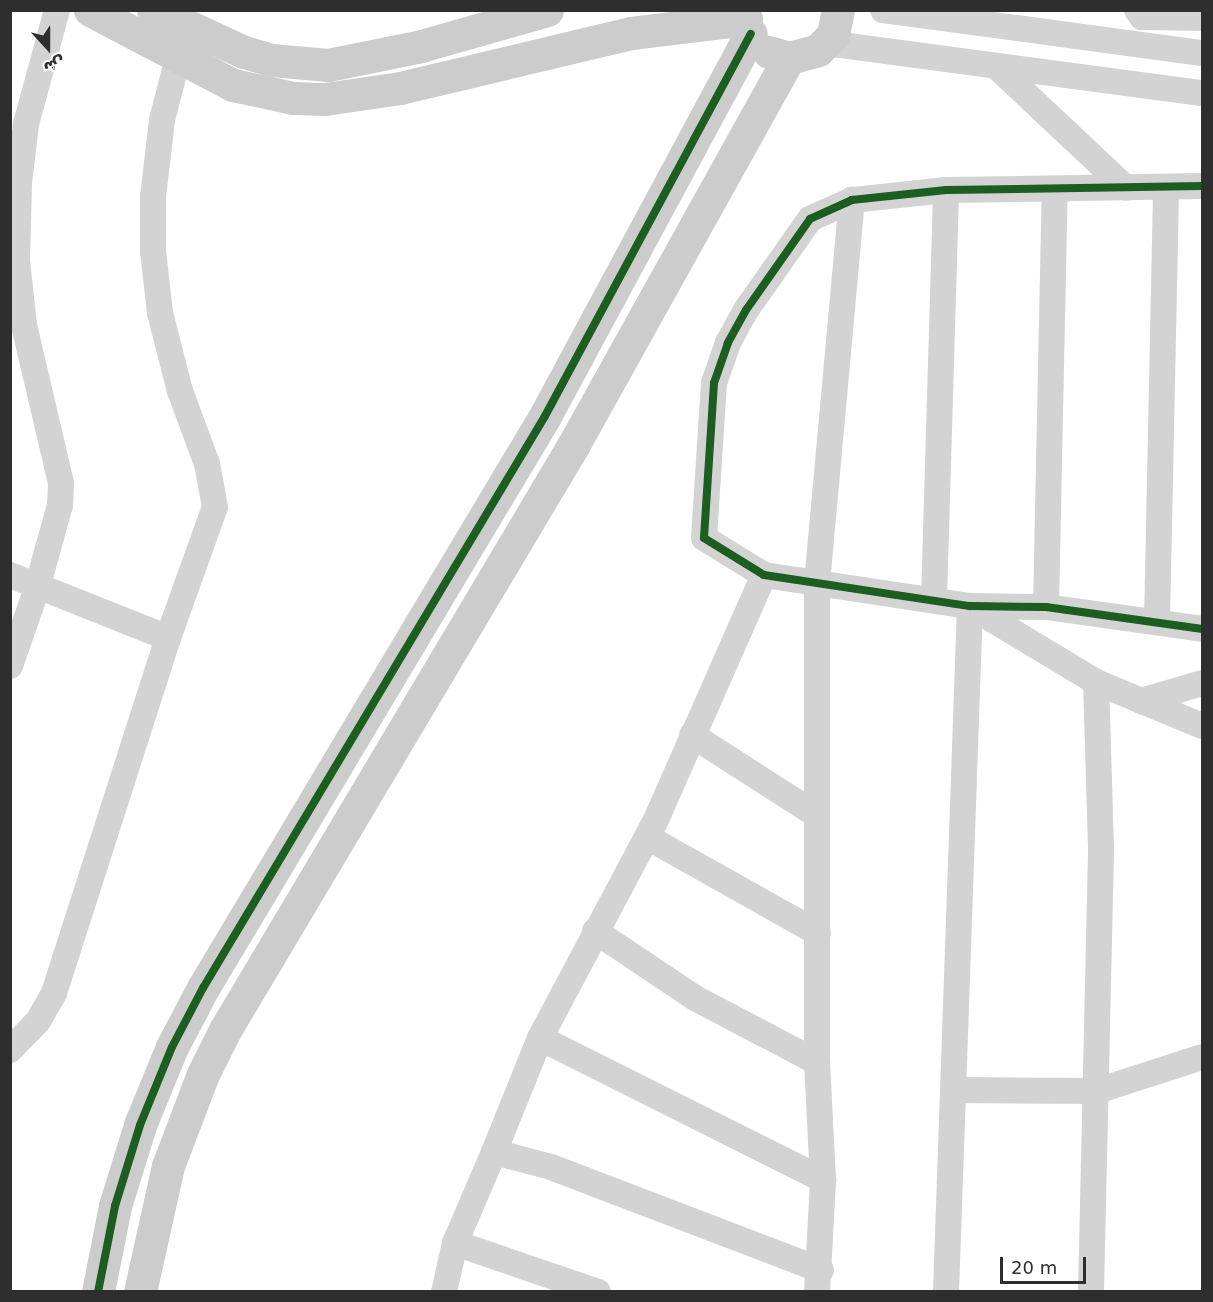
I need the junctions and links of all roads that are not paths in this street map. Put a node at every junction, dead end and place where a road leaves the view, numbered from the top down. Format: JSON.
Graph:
{"nodes":[{"id":1,"x":57,"y":10,"type":"edge"},
{"id":2,"x":90,"y":10,"type":"edge"},
{"id":3,"x":153,"y":10,"type":"edge"},
{"id":4,"x":547,"y":10,"type":"edge"},
{"id":5,"x":838,"y":10,"type":"edge"},
{"id":6,"x":883,"y":10,"type":"edge"},
{"id":7,"x":1137,"y":10,"type":"edge"},
{"id":8,"x":1203,"y":18,"type":"edge"},
{"id":9,"x":748,"y":21,"type":"edge"},
{"id":10,"x":184,"y":32,"type":"edge"},
{"id":11,"x":826,"y":43,"type":"junction"},
{"id":12,"x":1203,"y":53,"type":"edge"},
{"id":13,"x":789,"y":58,"type":"junction"},
{"id":14,"x":998,"y":68,"type":"junction"},
{"id":15,"x":1203,"y":93,"type":"edge"},
{"id":16,"x":1203,"y":186,"type":"edge"},
{"id":17,"x":1166,"y":187,"type":"junction"},
{"id":18,"x":1126,"y":188,"type":"junction"},
{"id":19,"x":1055,"y":189,"type":"junction"},
{"id":20,"x":946,"y":190,"type":"junction"},
{"id":21,"x":852,"y":200,"type":"junction"},
{"id":22,"x":10,"y":574,"type":"edge"},
{"id":23,"x":765,"y":575,"type":"junction"},
{"id":24,"x":817,"y":583,"type":"junction"},
{"id":25,"x":37,"y":588,"type":"junction"},
{"id":26,"x":934,"y":599,"type":"junction"},
{"id":27,"x":970,"y":606,"type":"junction"},
{"id":28,"x":1046,"y":607,"type":"junction"},
{"id":29,"x":1157,"y":622,"type":"junction"},
{"id":30,"x":1203,"y":629,"type":"edge"},
{"id":31,"x":168,"y":638,"type":"junction"},
{"id":32,"x":10,"y":666,"type":"edge"},
{"id":33,"x":1096,"y":682,"type":"junction"},
{"id":34,"x":1203,"y":683,"type":"edge"},
{"id":35,"x":1141,"y":701,"type":"junction"},
{"id":36,"x":1203,"y":726,"type":"edge"},
{"id":37,"x":692,"y":735,"type":"junction"},
{"id":38,"x":815,"y":814,"type":"junction"},
{"id":39,"x":647,"y":837,"type":"junction"},
{"id":40,"x":595,"y":931,"type":"junction"},
{"id":41,"x":818,"y":933,"type":"junction"},
{"id":42,"x":540,"y":1038,"type":"junction"},
{"id":43,"x":10,"y":1050,"type":"edge"},
{"id":44,"x":1203,"y":1057,"type":"edge"},
{"id":45,"x":817,"y":1062,"type":"junction"},
{"id":46,"x":956,"y":1090,"type":"junction"},
{"id":47,"x":1098,"y":1091,"type":"junction"},
{"id":48,"x":494,"y":1152,"type":"junction"},
{"id":49,"x":823,"y":1180,"type":"junction"},
{"id":50,"x":455,"y":1243,"type":"junction"},
{"id":51,"x":819,"y":1281,"type":"edge"},
{"id":52,"x":98,"y":1292,"type":"edge"},
{"id":53,"x":140,"y":1292,"type":"edge"},
{"id":54,"x":444,"y":1292,"type":"edge"},
{"id":55,"x":598,"y":1292,"type":"edge"},
{"id":56,"x":946,"y":1292,"type":"edge"},
{"id":57,"x":1091,"y":1292,"type":"edge"}],
"edges":[{"from":1,"to":25,"type":"street"},
{"from":2,"to":10,"type":"street"},
{"from":3,"to":10,"type":"street"},
{"from":4,"to":10,"type":"street"},
{"from":5,"to":11,"type":"street"},
{"from":6,"to":12,"type":"street"},
{"from":7,"to":8,"type":"street"},
{"from":9,"to":10,"type":"street"},
{"from":9,"to":13,"type":"street"},
{"from":9,"to":52,"type":"street"},
{"from":10,"to":31,"type":"street"},
{"from":11,"to":13,"type":"street"},
{"from":11,"to":14,"type":"street"},
{"from":13,"to":53,"type":"street"},
{"from":14,"to":15,"type":"street"},
{"from":14,"to":18,"type":"street"},
{"from":16,"to":17,"type":"street"},
{"from":17,"to":18,"type":"street"},
{"from":17,"to":29,"type":"street"},
{"from":18,"to":19,"type":"street"},
{"from":19,"to":20,"type":"street"},
{"from":19,"to":28,"type":"street"},
{"from":20,"to":21,"type":"street"},
{"from":20,"to":26,"type":"street"},
{"from":21,"to":23,"type":"street"},
{"from":21,"to":24,"type":"street"},
{"from":22,"to":25,"type":"street"},
{"from":23,"to":24,"type":"street"},
{"from":23,"to":37,"type":"street"},
{"from":24,"to":26,"type":"street"},
{"from":24,"to":38,"type":"street"},
{"from":25,"to":31,"type":"street"},
{"from":25,"to":32,"type":"street"},
{"from":26,"to":27,"type":"street"},
{"from":27,"to":28,"type":"street"},
{"from":27,"to":33,"type":"street"},
{"from":27,"to":46,"type":"street"},
{"from":28,"to":29,"type":"street"},
{"from":29,"to":30,"type":"street"},
{"from":31,"to":43,"type":"street"},
{"from":33,"to":35,"type":"street"},
{"from":33,"to":47,"type":"street"},
{"from":34,"to":35,"type":"street"},
{"from":35,"to":36,"type":"street"},
{"from":37,"to":38,"type":"street"},
{"from":37,"to":39,"type":"street"},
{"from":38,"to":41,"type":"street"},
{"from":39,"to":40,"type":"street"},
{"from":39,"to":41,"type":"street"},
{"from":40,"to":42,"type":"street"},
{"from":40,"to":45,"type":"street"},
{"from":41,"to":45,"type":"street"},
{"from":42,"to":48,"type":"street"},
{"from":42,"to":49,"type":"street"},
{"from":44,"to":47,"type":"street"},
{"from":45,"to":49,"type":"street"},
{"from":46,"to":47,"type":"street"},
{"from":46,"to":56,"type":"street"},
{"from":47,"to":57,"type":"street"},
{"from":48,"to":50,"type":"street"},
{"from":48,"to":51,"type":"street"},
{"from":49,"to":51,"type":"street"},
{"from":50,"to":54,"type":"street"},
{"from":50,"to":55,"type":"street"}]}
